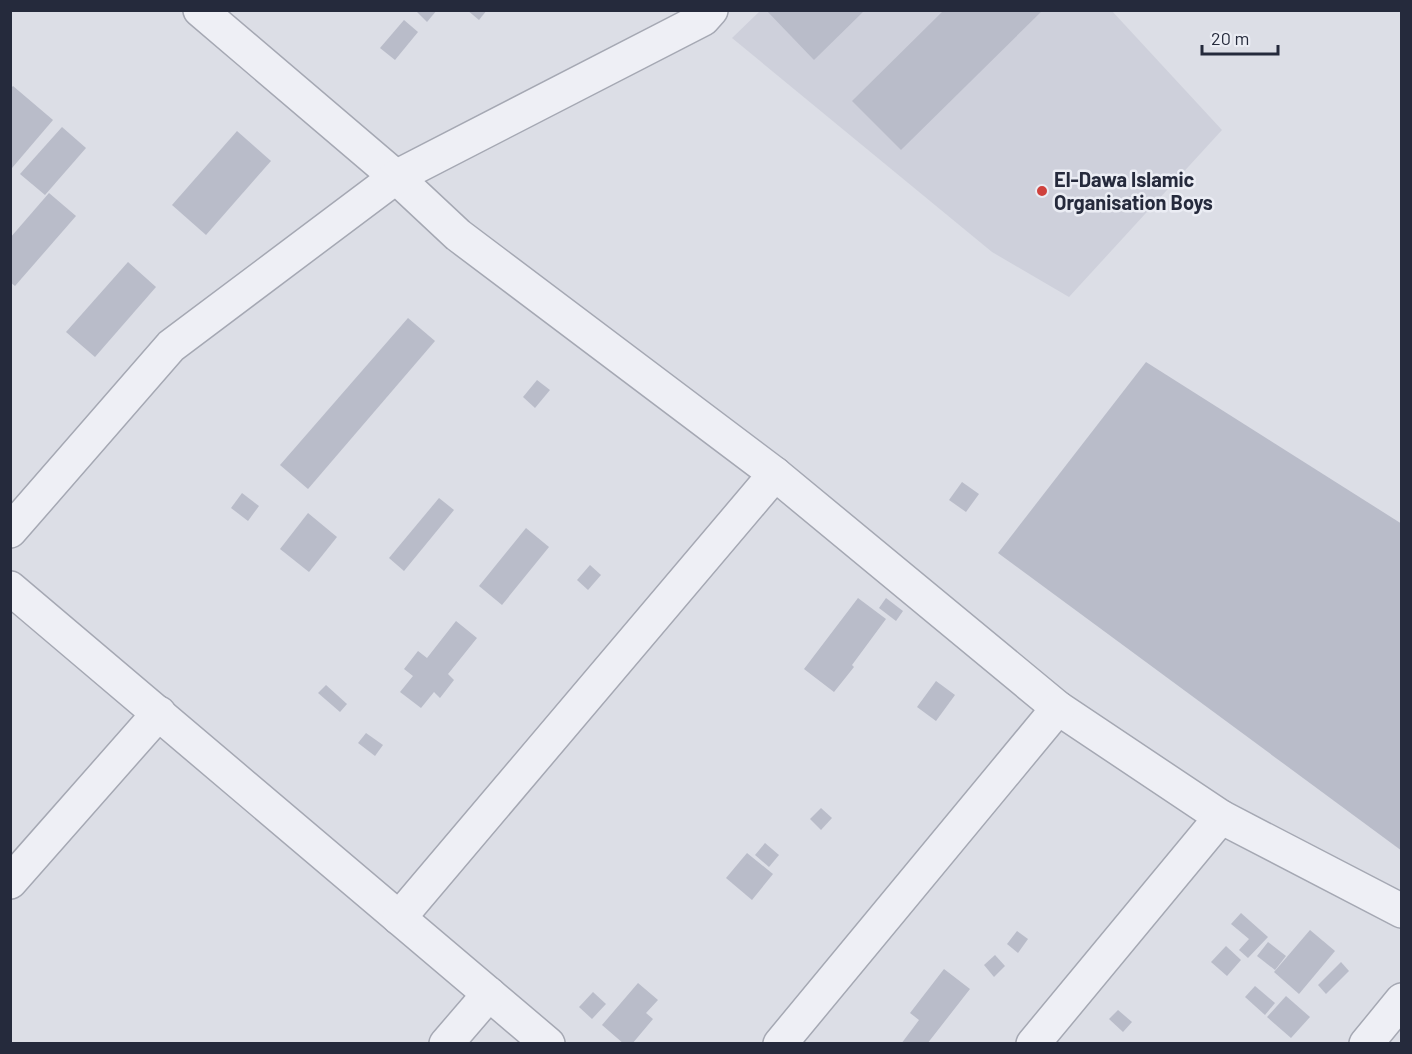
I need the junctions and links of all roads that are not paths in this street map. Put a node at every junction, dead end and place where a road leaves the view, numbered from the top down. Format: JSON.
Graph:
{"nodes":[{"id":1,"x":200,"y":10,"type":"edge"},
{"id":2,"x":711,"y":10,"type":"edge"},
{"id":3,"x":396,"y":177,"type":"junction"},
{"id":4,"x":775,"y":474,"type":"junction"},
{"id":5,"x":10,"y":531,"type":"edge"},
{"id":6,"x":10,"y":588,"type":"edge"},
{"id":7,"x":1058,"y":708,"type":"junction"},
{"id":8,"x":159,"y":713,"type":"junction"},
{"id":9,"x":1221,"y":817,"type":"junction"},
{"id":10,"x":10,"y":882,"type":"edge"},
{"id":11,"x":1401,"y":911,"type":"edge"},
{"id":12,"x":399,"y":918,"type":"junction"},
{"id":13,"x":489,"y":994,"type":"junction"},
{"id":14,"x":1401,"y":1000,"type":"edge"},
{"id":15,"x":446,"y":1044,"type":"edge"},
{"id":16,"x":548,"y":1044,"type":"edge"},
{"id":17,"x":780,"y":1044,"type":"edge"},
{"id":18,"x":1033,"y":1044,"type":"edge"},
{"id":19,"x":1366,"y":1044,"type":"edge"}],
"edges":[{"from":1,"to":3,"type":"street"},
{"from":2,"to":3,"type":"street"},
{"from":3,"to":4,"type":"street"},
{"from":3,"to":5,"type":"street"},
{"from":4,"to":7,"type":"street"},
{"from":4,"to":12,"type":"street"},
{"from":6,"to":8,"type":"street"},
{"from":7,"to":9,"type":"street"},
{"from":7,"to":17,"type":"street"},
{"from":8,"to":10,"type":"street"},
{"from":8,"to":12,"type":"street"},
{"from":9,"to":11,"type":"street"},
{"from":9,"to":18,"type":"street"},
{"from":12,"to":13,"type":"street"},
{"from":13,"to":15,"type":"street"},
{"from":13,"to":16,"type":"street"},
{"from":14,"to":19,"type":"street"}]}
